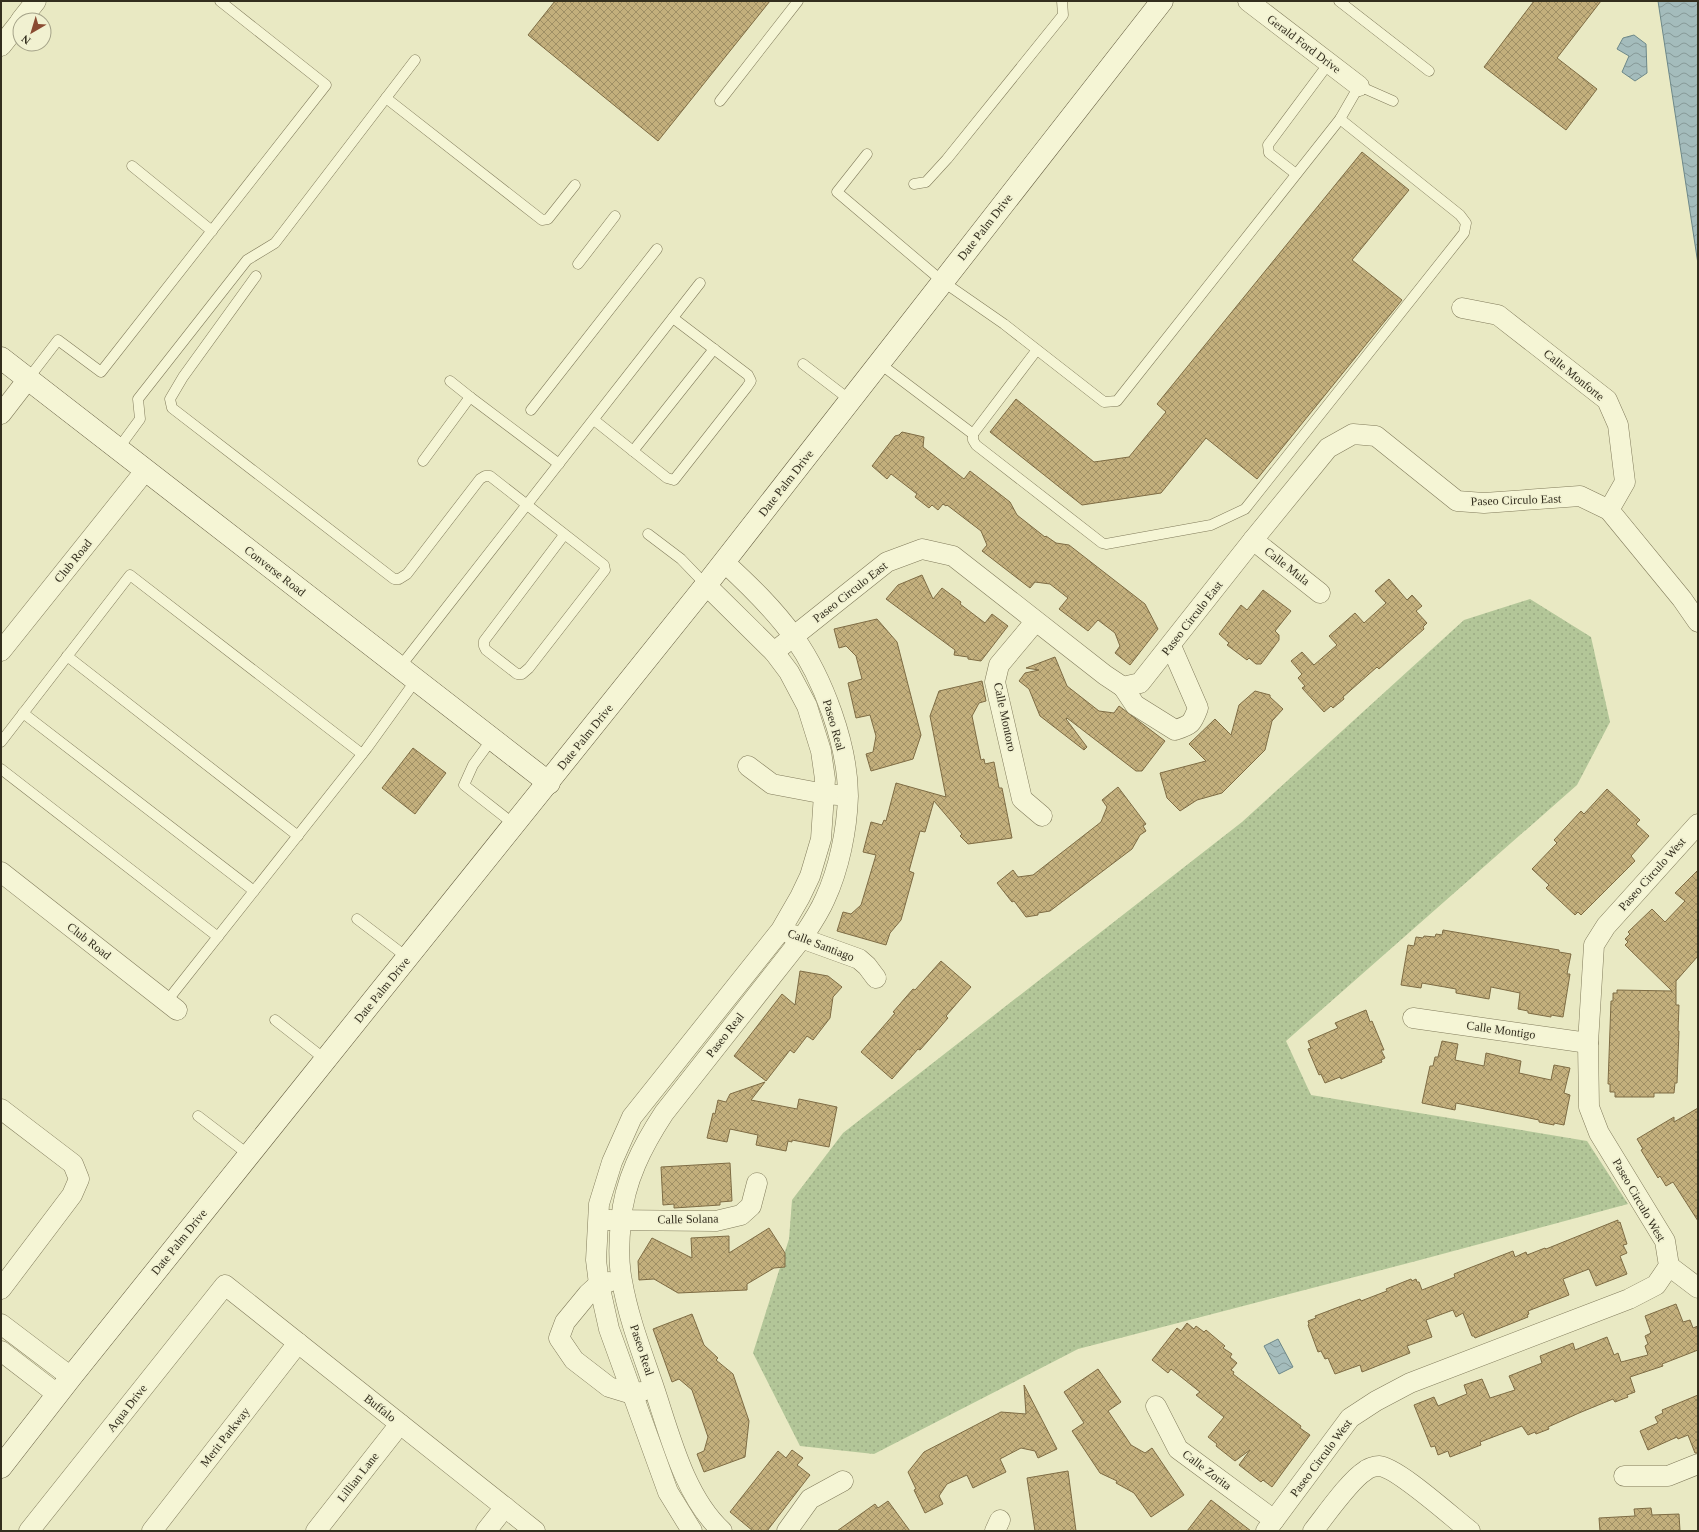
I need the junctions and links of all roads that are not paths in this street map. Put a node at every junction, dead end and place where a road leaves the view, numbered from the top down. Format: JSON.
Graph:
{"nodes":[{"id":1,"x":36,"y":1,"type":"edge"},
{"id":2,"x":220,"y":1,"type":"edge"},
{"id":3,"x":798,"y":1,"type":"edge"},
{"id":4,"x":1062,"y":1,"type":"edge"},
{"id":5,"x":1162,"y":1,"type":"edge"},
{"id":6,"x":1248,"y":1,"type":"edge"},
{"id":7,"x":1339,"y":1,"type":"edge"},
{"id":8,"x":28,"y":12,"type":"edge"},
{"id":9,"x":12,"y":32,"type":"edge"},
{"id":10,"x":1,"y":46,"type":"edge"},
{"id":11,"x":415,"y":60,"type":"dead end"},
{"id":12,"x":1329,"y":63,"type":"junction"},
{"id":13,"x":1429,"y":72,"type":"dead end"},
{"id":14,"x":1359,"y":86,"type":"junction"},
{"id":15,"x":386,"y":98,"type":"junction"},
{"id":16,"x":720,"y":100,"type":"dead end"},
{"id":17,"x":1393,"y":101,"type":"dead end"},
{"id":18,"x":1340,"y":119,"type":"junction"},
{"id":19,"x":867,"y":154,"type":"dead end"},
{"id":20,"x":132,"y":166,"type":"dead end"},
{"id":21,"x":1296,"y":174,"type":"junction"},
{"id":22,"x":914,"y":184,"type":"dead end"},
{"id":23,"x":575,"y":185,"type":"dead end"},
{"id":24,"x":615,"y":216,"type":"dead end"},
{"id":25,"x":212,"y":231,"type":"junction"},
{"id":26,"x":657,"y":249,"type":"dead end"},
{"id":27,"x":578,"y":264,"type":"dead end"},
{"id":28,"x":256,"y":276,"type":"dead end"},
{"id":29,"x":942,"y":281,"type":"junction"},
{"id":30,"x":700,"y":283,"type":"dead end"},
{"id":31,"x":1462,"y":308,"type":"dead end"},
{"id":32,"x":673,"y":318,"type":"junction"},
{"id":33,"x":714,"y":349,"type":"junction"},
{"id":34,"x":1036,"y":351,"type":"junction"},
{"id":35,"x":1,"y":358,"type":"edge"},
{"id":36,"x":879,"y":363,"type":"junction"},
{"id":37,"x":803,"y":364,"type":"dead end"},
{"id":38,"x":28,"y":380,"type":"junction"},
{"id":39,"x":450,"y":381,"type":"dead end"},
{"id":40,"x":470,"y":397,"type":"junction"},
{"id":41,"x":850,"y":400,"type":"junction"},
{"id":42,"x":530,"y":410,"type":"dead end"},
{"id":43,"x":1,"y":414,"type":"edge"},
{"id":44,"x":594,"y":420,"type":"junction"},
{"id":45,"x":973,"y":434,"type":"junction"},
{"id":46,"x":118,"y":449,"type":"junction"},
{"id":47,"x":633,"y":451,"type":"junction"},
{"id":48,"x":423,"y":461,"type":"dead end"},
{"id":49,"x":559,"y":464,"type":"junction"},
{"id":50,"x":145,"y":471,"type":"junction"},
{"id":51,"x":527,"y":505,"type":"junction"},
{"id":52,"x":1609,"y":510,"type":"junction"},
{"id":53,"x":648,"y":534,"type":"dead end"},
{"id":54,"x":564,"y":535,"type":"junction"},
{"id":55,"x":1254,"y":540,"type":"junction"},
{"id":56,"x":724,"y":562,"type":"junction"},
{"id":57,"x":706,"y":585,"type":"junction"},
{"id":58,"x":1320,"y":592,"type":"dead end"},
{"id":59,"x":1035,"y":622,"type":"junction"},
{"id":60,"x":1698,"y":622,"type":"edge"},
{"id":61,"x":794,"y":637,"type":"junction"},
{"id":62,"x":1171,"y":646,"type":"junction"},
{"id":63,"x":1,"y":651,"type":"edge"},
{"id":64,"x":774,"y":652,"type":"junction"},
{"id":65,"x":67,"y":656,"type":"junction"},
{"id":66,"x":408,"y":674,"type":"junction"},
{"id":67,"x":1123,"y":687,"type":"junction"},
{"id":68,"x":23,"y":713,"type":"junction"},
{"id":69,"x":492,"y":739,"type":"junction"},
{"id":70,"x":1,"y":742,"type":"edge"},
{"id":71,"x":362,"y":754,"type":"junction"},
{"id":72,"x":748,"y":766,"type":"dead end"},
{"id":73,"x":1,"y":769,"type":"edge"},
{"id":74,"x":549,"y":783,"type":"junction"},
{"id":75,"x":825,"y":794,"type":"junction"},
{"id":76,"x":848,"y":795,"type":"junction"},
{"id":77,"x":1042,"y":816,"type":"dead end"},
{"id":78,"x":1698,"y":824,"type":"edge"},
{"id":79,"x":515,"y":825,"type":"junction"},
{"id":80,"x":298,"y":836,"type":"junction"},
{"id":81,"x":1,"y":872,"type":"edge"},
{"id":82,"x":254,"y":891,"type":"junction"},
{"id":83,"x":357,"y":919,"type":"dead end"},
{"id":84,"x":781,"y":930,"type":"junction"},
{"id":85,"x":218,"y":937,"type":"junction"},
{"id":86,"x":802,"y":938,"type":"junction"},
{"id":87,"x":408,"y":958,"type":"junction"},
{"id":88,"x":876,"y":978,"type":"dead end"},
{"id":89,"x":172,"y":1005,"type":"joint"},
{"id":90,"x":1413,"y":1018,"type":"dead end"},
{"id":91,"x":276,"y":1020,"type":"dead end"},
{"id":92,"x":1588,"y":1043,"type":"junction"},
{"id":93,"x":326,"y":1060,"type":"junction"},
{"id":94,"x":674,"y":1062,"type":"junction"},
{"id":95,"x":692,"y":1076,"type":"junction"},
{"id":96,"x":1,"y":1109,"type":"edge"},
{"id":97,"x":198,"y":1116,"type":"dead end"},
{"id":98,"x":249,"y":1155,"type":"junction"},
{"id":99,"x":757,"y":1183,"type":"dead end"},
{"id":100,"x":598,"y":1220,"type":"junction"},
{"id":101,"x":621,"y":1220,"type":"junction"},
{"id":102,"x":1669,"y":1266,"type":"junction"},
{"id":103,"x":622,"y":1279,"type":"junction"},
{"id":104,"x":225,"y":1284,"type":"joint"},
{"id":105,"x":599,"y":1284,"type":"junction"},
{"id":106,"x":1698,"y":1288,"type":"edge"},
{"id":107,"x":1,"y":1289,"type":"edge"},
{"id":108,"x":1,"y":1324,"type":"edge"},
{"id":109,"x":298,"y":1343,"type":"junction"},
{"id":110,"x":1,"y":1351,"type":"edge"},
{"id":111,"x":71,"y":1378,"type":"junction"},
{"id":112,"x":654,"y":1389,"type":"junction"},
{"id":113,"x":57,"y":1394,"type":"junction"},
{"id":114,"x":632,"y":1394,"type":"junction"},
{"id":115,"x":1156,"y":1406,"type":"dead end"},
{"id":116,"x":400,"y":1424,"type":"junction"},
{"id":117,"x":1698,"y":1464,"type":"edge"},
{"id":118,"x":1,"y":1467,"type":"edge"},
{"id":119,"x":1624,"y":1476,"type":"dead end"},
{"id":120,"x":843,"y":1480,"type":"dead end"},
{"id":121,"x":505,"y":1507,"type":"junction"},
{"id":122,"x":1270,"y":1526,"type":"edge"},
{"id":123,"x":29,"y":1531,"type":"edge"},
{"id":124,"x":152,"y":1531,"type":"edge"},
{"id":125,"x":316,"y":1531,"type":"edge"},
{"id":126,"x":486,"y":1531,"type":"edge"},
{"id":127,"x":535,"y":1531,"type":"edge"},
{"id":128,"x":692,"y":1531,"type":"edge"},
{"id":129,"x":722,"y":1531,"type":"edge"},
{"id":130,"x":787,"y":1531,"type":"edge"},
{"id":131,"x":1313,"y":1531,"type":"edge"},
{"id":132,"x":1470,"y":1531,"type":"edge"}],
"edges":[{"from":1,"to":8,"type":"street"},
{"from":2,"to":25,"type":"lane"},
{"from":3,"to":16,"type":"lane"},
{"from":4,"to":22,"type":"lane"},
{"from":5,"to":29,"type":"main road","name":"Date Palm Drive"},
{"from":6,"to":12,"type":"street","name":"Gerald Ford Drive"},
{"from":7,"to":13,"type":"lane"},
{"from":9,"to":10,"type":"street"},
{"from":11,"to":15,"type":"lane"},
{"from":12,"to":14,"type":"street","name":"Gerald Ford Drive"},
{"from":12,"to":21,"type":"lane"},
{"from":14,"to":17,"type":"lane"},
{"from":14,"to":18,"type":"lane"},
{"from":15,"to":23,"type":"lane"},
{"from":15,"to":46,"type":"lane"},
{"from":18,"to":21,"type":"lane"},
{"from":18,"to":45,"type":"lane"},
{"from":19,"to":29,"type":"lane"},
{"from":20,"to":25,"type":"lane"},
{"from":21,"to":34,"type":"lane"},
{"from":24,"to":27,"type":"lane"},
{"from":25,"to":38,"type":"lane"},
{"from":26,"to":42,"type":"lane"},
{"from":28,"to":51,"type":"lane"},
{"from":29,"to":34,"type":"lane"},
{"from":29,"to":36,"type":"main road","name":"Date Palm Drive"},
{"from":30,"to":32,"type":"lane"},
{"from":31,"to":52,"type":"street","name":"Calle Monforte"},
{"from":32,"to":33,"type":"lane"},
{"from":32,"to":44,"type":"lane"},
{"from":33,"to":47,"type":"lane"},
{"from":33,"to":47,"type":"lane"},
{"from":34,"to":45,"type":"lane"},
{"from":35,"to":38,"type":"main road","name":"Converse Road"},
{"from":36,"to":41,"type":"main road","name":"Date Palm Drive"},
{"from":36,"to":45,"type":"lane"},
{"from":37,"to":41,"type":"lane"},
{"from":38,"to":43,"type":"street"},
{"from":38,"to":46,"type":"main road","name":"Converse Road"},
{"from":39,"to":40,"type":"lane"},
{"from":40,"to":48,"type":"lane"},
{"from":40,"to":49,"type":"lane"},
{"from":41,"to":56,"type":"main road","name":"Date Palm Drive"},
{"from":44,"to":47,"type":"lane"},
{"from":44,"to":49,"type":"lane"},
{"from":46,"to":50,"type":"main road","name":"Converse Road"},
{"from":49,"to":51,"type":"lane"},
{"from":50,"to":63,"type":"street","name":"Club Road"},
{"from":50,"to":66,"type":"main road","name":"Converse Road"},
{"from":51,"to":54,"type":"lane"},
{"from":51,"to":66,"type":"lane"},
{"from":52,"to":55,"type":"street","name":"Paseo Circulo East"},
{"from":52,"to":60,"type":"street"},
{"from":53,"to":57,"type":"lane"},
{"from":54,"to":54,"type":"lane"},
{"from":55,"to":58,"type":"street","name":"Calle Mula"},
{"from":55,"to":62,"type":"street","name":"Paseo Circulo East"},
{"from":56,"to":57,"type":"main road","name":"Date Palm Drive"},
{"from":56,"to":61,"type":"street","name":"Paseo Real"},
{"from":57,"to":64,"type":"street","name":"Paseo Real"},
{"from":57,"to":74,"type":"main road","name":"Date Palm Drive"},
{"from":59,"to":61,"type":"street","name":"Paseo Circulo East"},
{"from":59,"to":67,"type":"street","name":"Paseo Circulo East"},
{"from":59,"to":77,"type":"street","name":"Calle Montoro"},
{"from":61,"to":64,"type":"street","name":"Paseo Circulo East"},
{"from":61,"to":76,"type":"street","name":"Paseo Real"},
{"from":62,"to":67,"type":"street","name":"Paseo Circulo East"},
{"from":62,"to":67,"type":"street"},
{"from":64,"to":75,"type":"street","name":"Paseo Real"},
{"from":65,"to":68,"type":"lane"},
{"from":65,"to":71,"type":"lane"},
{"from":65,"to":80,"type":"lane"},
{"from":66,"to":69,"type":"main road","name":"Converse Road"},
{"from":66,"to":71,"type":"lane"},
{"from":68,"to":70,"type":"lane"},
{"from":68,"to":82,"type":"lane"},
{"from":69,"to":74,"type":"main road","name":"Converse Road"},
{"from":69,"to":79,"type":"lane"},
{"from":71,"to":80,"type":"lane"},
{"from":72,"to":75,"type":"street"},
{"from":73,"to":85,"type":"lane"},
{"from":74,"to":79,"type":"main road","name":"Date Palm Drive"},
{"from":75,"to":76,"type":"street"},
{"from":75,"to":84,"type":"street","name":"Paseo Real"},
{"from":76,"to":86,"type":"street","name":"Paseo Real"},
{"from":78,"to":92,"type":"street","name":"Paseo Circulo West"},
{"from":79,"to":87,"type":"main road","name":"Date Palm Drive"},
{"from":80,"to":82,"type":"lane"},
{"from":81,"to":89,"type":"street","name":"Club Road"},
{"from":82,"to":85,"type":"lane"},
{"from":83,"to":87,"type":"lane"},
{"from":84,"to":86,"type":"street","name":"Calle Santiago"},
{"from":84,"to":94,"type":"street","name":"Paseo Real"},
{"from":85,"to":89,"type":"lane"},
{"from":86,"to":88,"type":"street","name":"Calle Santiago"},
{"from":86,"to":95,"type":"street","name":"Paseo Real"},
{"from":87,"to":93,"type":"main road","name":"Date Palm Drive"},
{"from":90,"to":92,"type":"street","name":"Calle Montigo"},
{"from":91,"to":93,"type":"lane"},
{"from":92,"to":102,"type":"street","name":"Paseo Circulo West"},
{"from":93,"to":98,"type":"main road","name":"Date Palm Drive"},
{"from":94,"to":95,"type":"street"},
{"from":94,"to":100,"type":"street","name":"Paseo Real"},
{"from":95,"to":101,"type":"street","name":"Paseo Real"},
{"from":96,"to":107,"type":"street"},
{"from":97,"to":98,"type":"lane"},
{"from":98,"to":111,"type":"main road","name":"Date Palm Drive"},
{"from":99,"to":101,"type":"street","name":"Calle Solana"},
{"from":100,"to":101,"type":"street","name":"Calle Solana"},
{"from":100,"to":105,"type":"street","name":"Paseo Real"},
{"from":101,"to":103,"type":"street","name":"Paseo Real"},
{"from":102,"to":106,"type":"street"},
{"from":102,"to":122,"type":"street","name":"Paseo Circulo West"},
{"from":103,"to":105,"type":"street"},
{"from":103,"to":112,"type":"street","name":"Paseo Real"},
{"from":104,"to":109,"type":"street","name":"Buffalo"},
{"from":104,"to":123,"type":"street","name":"Aqua Drive"},
{"from":105,"to":114,"type":"street","name":"Paseo Real"},
{"from":105,"to":114,"type":"street"},
{"from":108,"to":111,"type":"street"},
{"from":109,"to":116,"type":"street","name":"Buffalo"},
{"from":109,"to":124,"type":"street","name":"Merit Parkway"},
{"from":110,"to":113,"type":"street"},
{"from":111,"to":113,"type":"main road","name":"Date Palm Drive"},
{"from":112,"to":114,"type":"street"},
{"from":112,"to":129,"type":"street","name":"Paseo Real"},
{"from":113,"to":118,"type":"main road","name":"Date Palm Drive"},
{"from":114,"to":128,"type":"street","name":"Paseo Real"},
{"from":115,"to":122,"type":"street","name":"Calle Zorita"},
{"from":116,"to":121,"type":"street","name":"Buffalo"},
{"from":116,"to":125,"type":"street","name":"Lillian Lane"},
{"from":117,"to":119,"type":"street"},
{"from":120,"to":130,"type":"street"},
{"from":121,"to":126,"type":"street"},
{"from":121,"to":127,"type":"street","name":"Buffalo"},
{"from":131,"to":132,"type":"street"}]}
